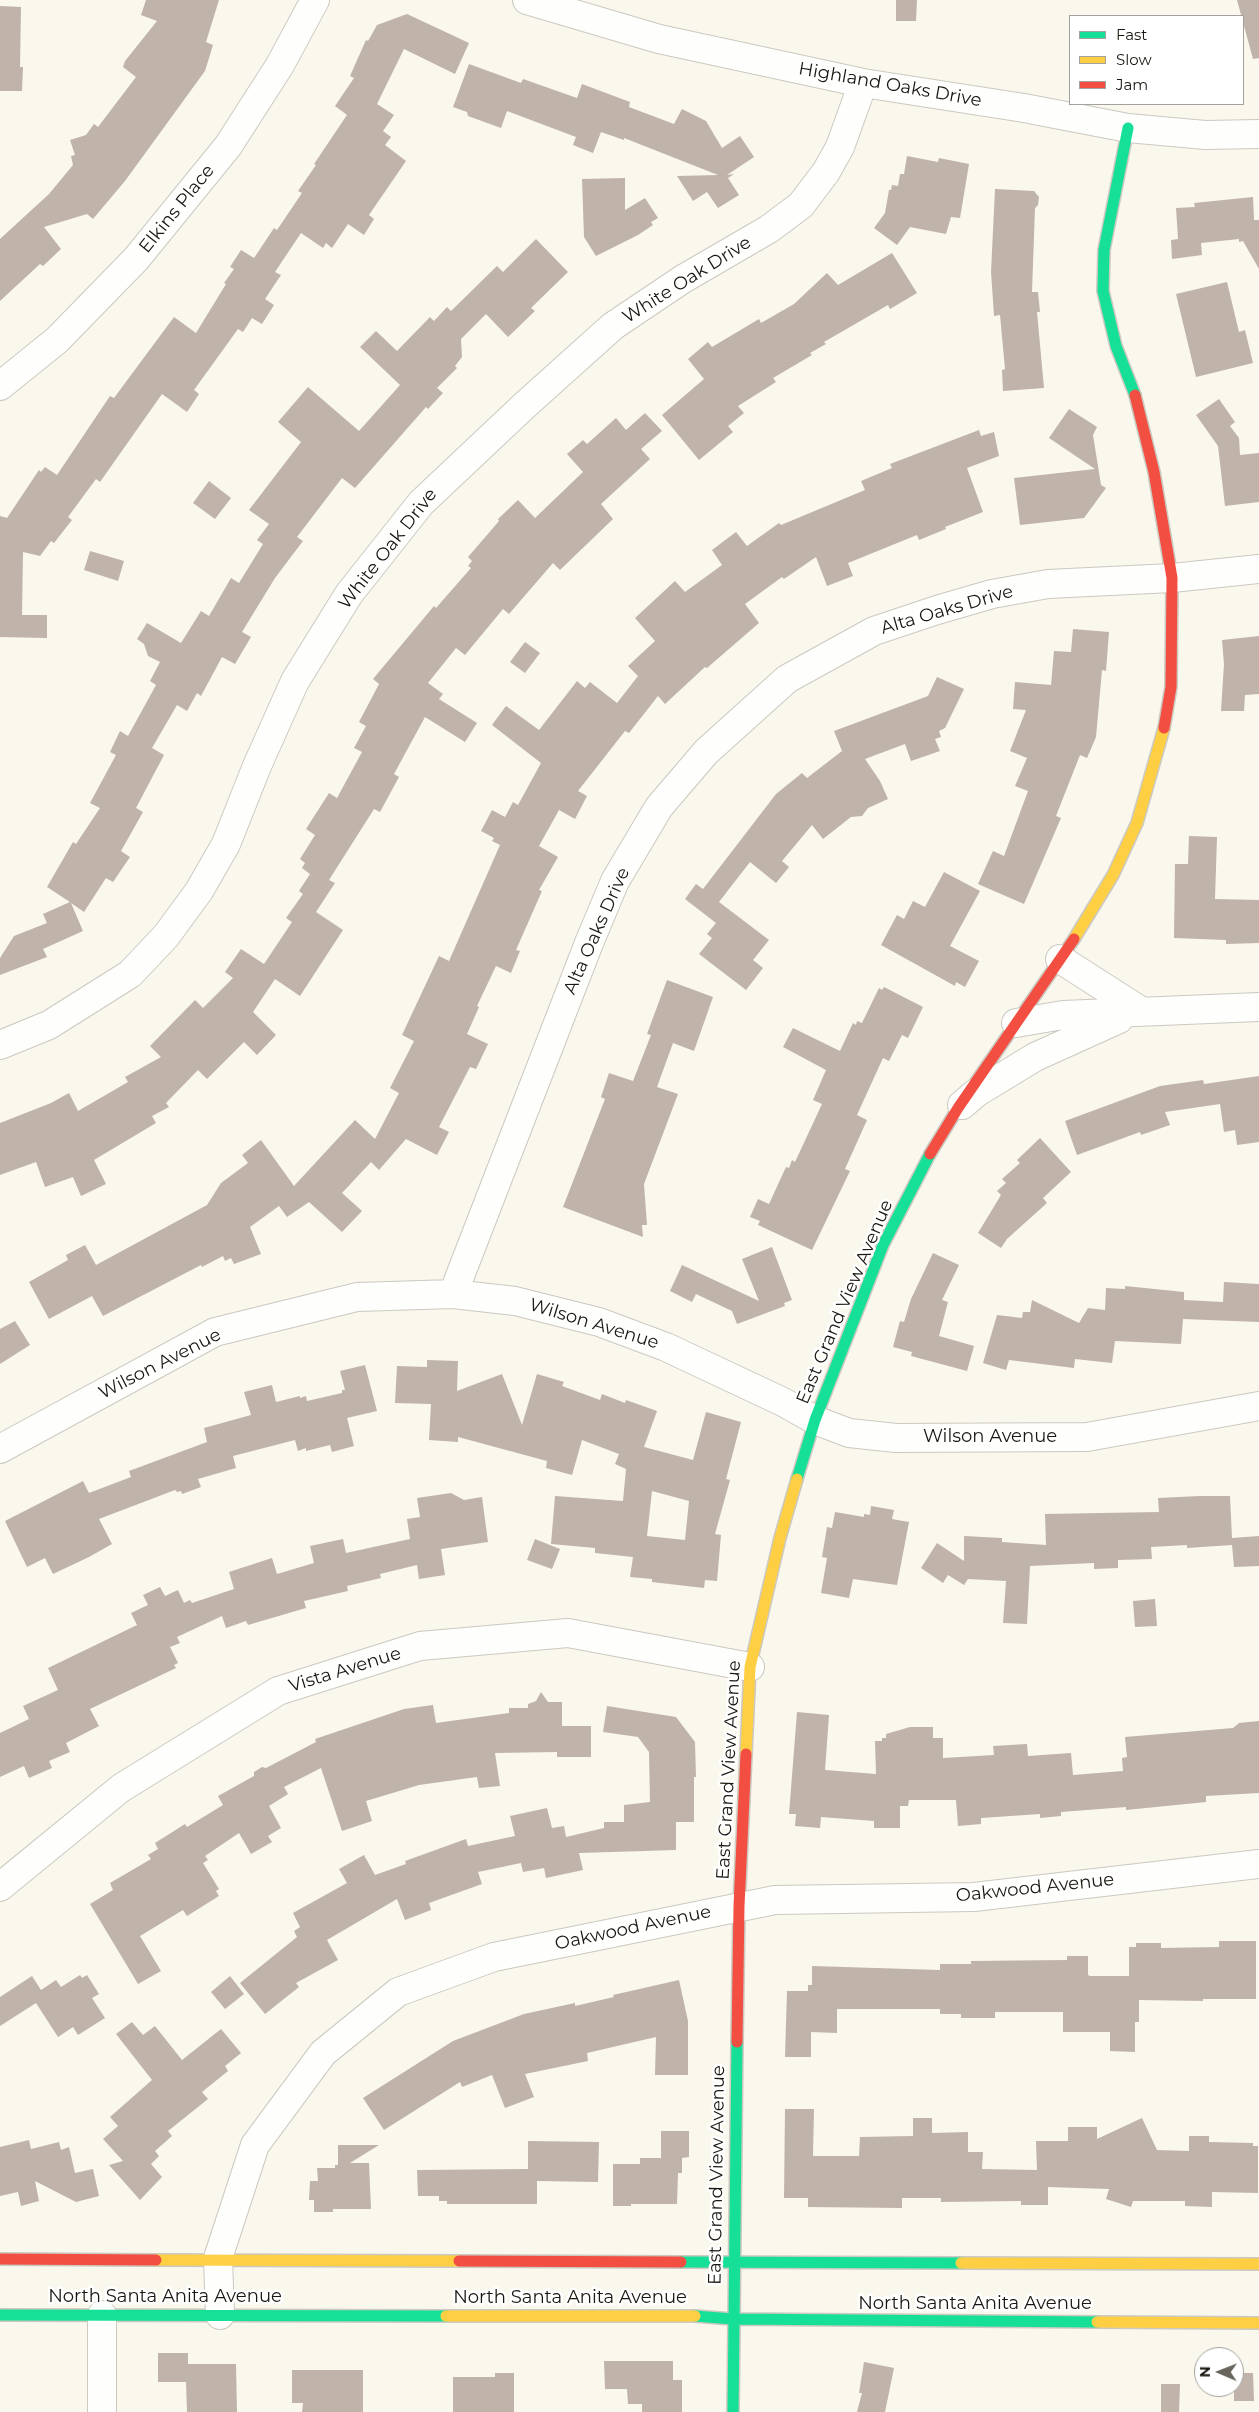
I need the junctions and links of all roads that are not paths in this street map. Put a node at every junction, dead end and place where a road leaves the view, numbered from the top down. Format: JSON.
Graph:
{"nodes":[{"id":1,"x":315,"y":0,"type":"edge"},
{"id":2,"x":527,"y":0,"type":"edge"},
{"id":3,"x":863,"y":83,"type":"junction"},
{"id":4,"x":1128,"y":128,"type":"junction"},
{"id":5,"x":1259,"y":134,"type":"edge"},
{"id":6,"x":0,"y":386,"type":"edge"},
{"id":7,"x":1259,"y":569,"type":"edge"},
{"id":8,"x":1172,"y":578,"type":"junction"},
{"id":9,"x":1060,"y":959,"type":"junction"},
{"id":10,"x":1259,"y":1007,"type":"edge"},
{"id":11,"x":1141,"y":1011,"type":"junction"},
{"id":12,"x":1016,"y":1023,"type":"junction"},
{"id":13,"x":0,"y":1045,"type":"edge"},
{"id":14,"x":958,"y":1108,"type":"junction"},
{"id":15,"x":453,"y":1294,"type":"junction"},
{"id":16,"x":1259,"y":1406,"type":"edge"},
{"id":17,"x":814,"y":1420,"type":"junction"},
{"id":18,"x":0,"y":1449,"type":"edge"},
{"id":19,"x":750,"y":1667,"type":"junction"},
{"id":20,"x":1259,"y":1864,"type":"edge"},
{"id":21,"x":0,"y":1887,"type":"edge"},
{"id":22,"x":738,"y":1906,"type":"junction"},
{"id":23,"x":218,"y":2258,"type":"junction"},
{"id":24,"x":0,"y":2259,"type":"edge"},
{"id":25,"x":734,"y":2261,"type":"junction"},
{"id":26,"x":1259,"y":2264,"type":"edge"},
{"id":27,"x":0,"y":2315,"type":"edge"},
{"id":28,"x":102,"y":2315,"type":"junction"},
{"id":29,"x":220,"y":2315,"type":"junction"},
{"id":30,"x":732,"y":2319,"type":"junction"},
{"id":31,"x":1259,"y":2323,"type":"edge"},
{"id":32,"x":102,"y":2412,"type":"edge"},
{"id":33,"x":733,"y":2412,"type":"edge"}],
"edges":[{"from":1,"to":6,"type":"street","name":"Elkins Place"},
{"from":2,"to":3,"type":"street","name":"Highland Oaks Drive"},
{"from":3,"to":4,"type":"street","name":"Highland Oaks Drive"},
{"from":3,"to":13,"type":"street","name":"White Oak Drive"},
{"from":4,"to":5,"type":"street","name":"Highland Oaks Drive"},
{"from":4,"to":8,"type":"street","name":"East Grand View Avenue"},
{"from":7,"to":8,"type":"street","name":"Alta Oaks Drive"},
{"from":8,"to":9,"type":"street","name":"East Grand View Avenue"},
{"from":8,"to":15,"type":"street","name":"Alta Oaks Drive"},
{"from":9,"to":11,"type":"street"},
{"from":9,"to":12,"type":"street","name":"East Grand View Avenue"},
{"from":10,"to":11,"type":"street"},
{"from":11,"to":12,"type":"street"},
{"from":11,"to":14,"type":"street"},
{"from":12,"to":14,"type":"street","name":"East Grand View Avenue"},
{"from":14,"to":17,"type":"street","name":"East Grand View Avenue"},
{"from":15,"to":17,"type":"street","name":"Wilson Avenue"},
{"from":15,"to":18,"type":"street","name":"Wilson Avenue"},
{"from":16,"to":17,"type":"street","name":"Wilson Avenue"},
{"from":17,"to":19,"type":"street","name":"East Grand View Avenue"},
{"from":19,"to":21,"type":"street","name":"Vista Avenue"},
{"from":19,"to":22,"type":"street","name":"East Grand View Avenue"},
{"from":20,"to":22,"type":"street","name":"Oakwood Avenue"},
{"from":22,"to":23,"type":"street","name":"Oakwood Avenue"},
{"from":22,"to":25,"type":"street","name":"East Grand View Avenue"},
{"from":23,"to":24,"type":"street","name":"North Santa Anita Avenue"},
{"from":23,"to":25,"type":"street","name":"North Santa Anita Avenue"},
{"from":23,"to":29,"type":"street","name":"Oakwood Avenue"},
{"from":25,"to":26,"type":"street","name":"North Santa Anita Avenue"},
{"from":25,"to":30,"type":"street","name":"East Grand View Avenue"},
{"from":27,"to":28,"type":"street","name":"North Santa Anita Avenue"},
{"from":28,"to":29,"type":"street","name":"North Santa Anita Avenue"},
{"from":28,"to":32,"type":"street"},
{"from":29,"to":30,"type":"street","name":"North Santa Anita Avenue"},
{"from":30,"to":31,"type":"street","name":"North Santa Anita Avenue"},
{"from":30,"to":33,"type":"street","name":"East Grand View Avenue"}]}
